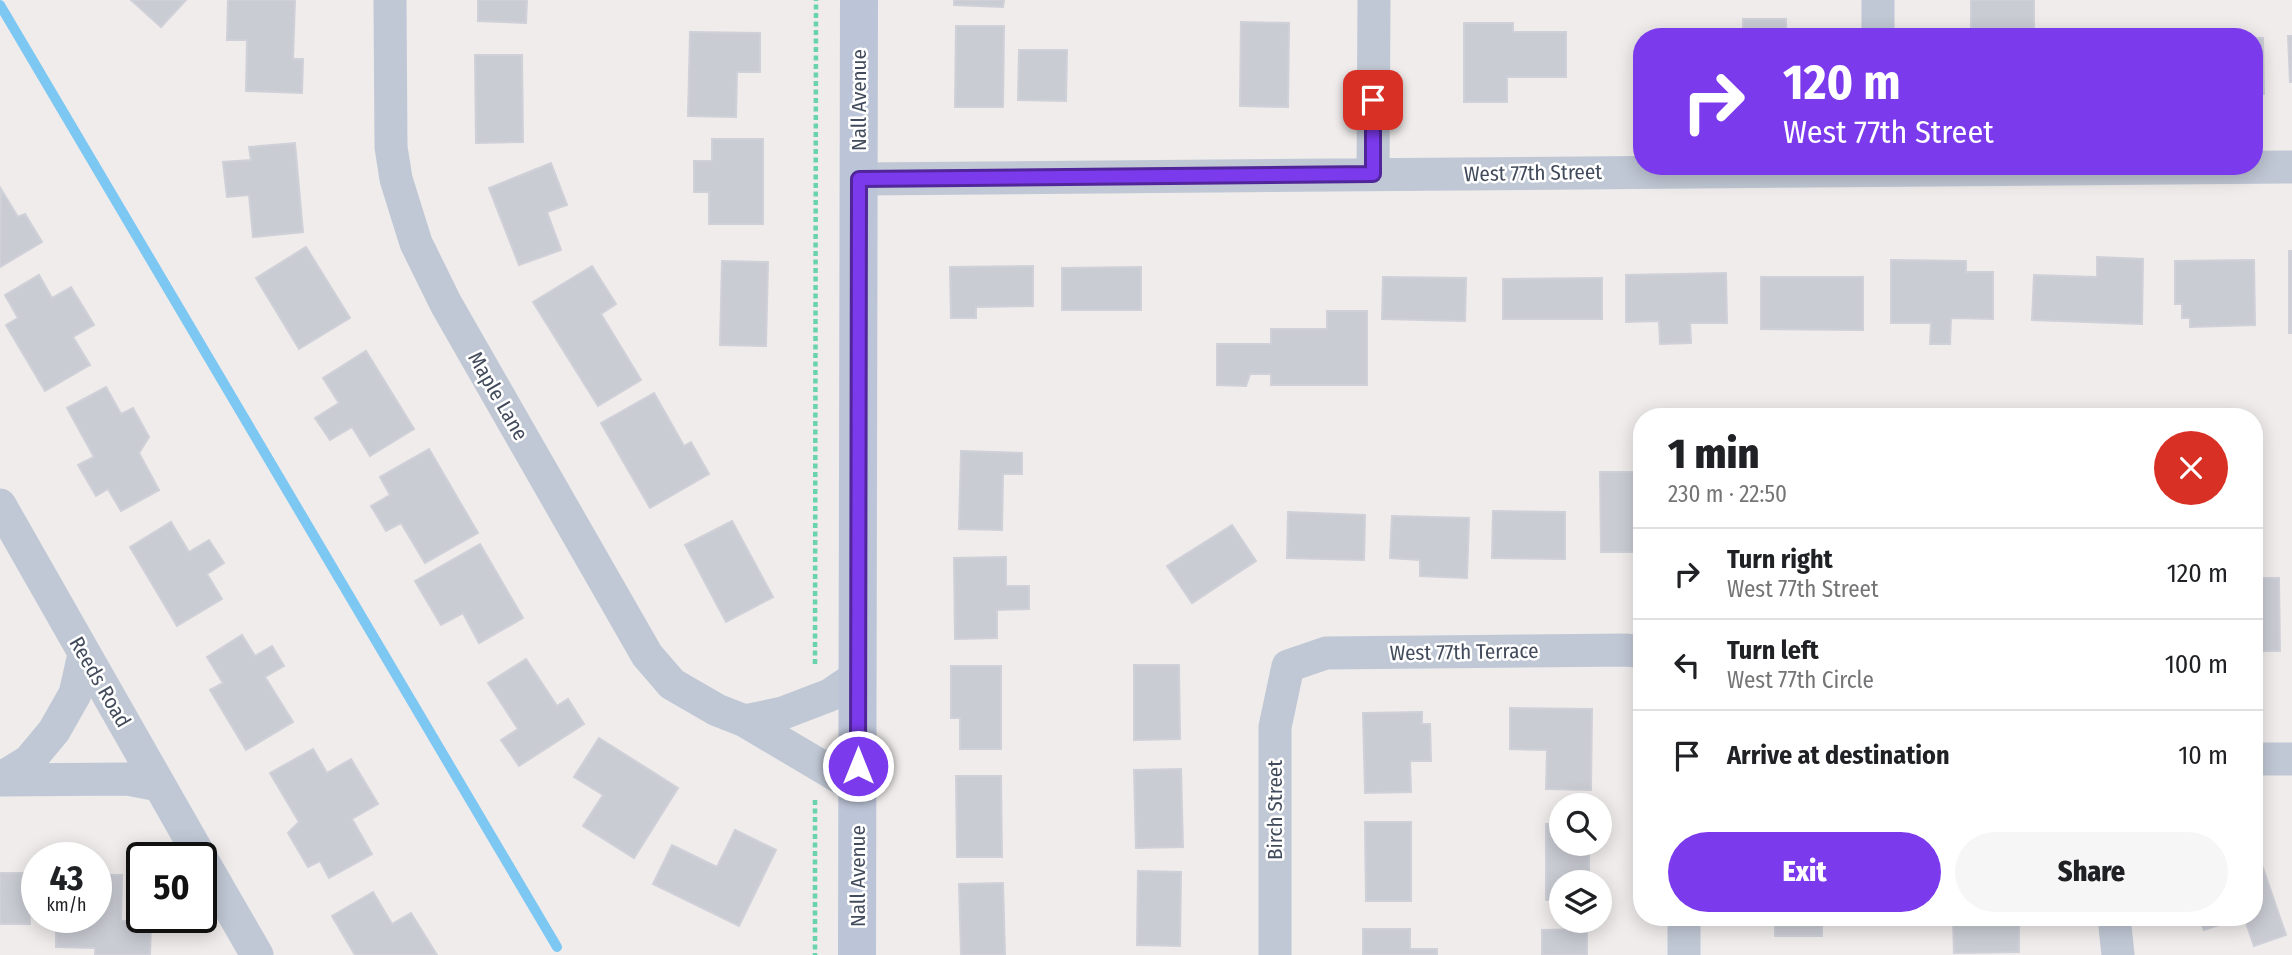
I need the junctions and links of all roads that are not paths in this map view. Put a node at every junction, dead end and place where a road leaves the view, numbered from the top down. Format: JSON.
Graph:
{"nodes":[{"id":1,"x":390,"y":0,"type":"edge"},
{"id":2,"x":859,"y":0,"type":"edge"},
{"id":3,"x":1374,"y":0,"type":"edge"},
{"id":4,"x":1878,"y":0,"type":"edge"},
{"id":5,"x":1878,"y":28,"type":"edge"},
{"id":6,"x":2263,"y":167,"type":"edge"},
{"id":7,"x":2292,"y":167,"type":"edge"},
{"id":8,"x":1633,"y":171,"type":"edge"},
{"id":9,"x":1373,"y":174,"type":"junction"},
{"id":10,"x":859,"y":179,"type":"junction"},
{"id":11,"x":0,"y":505,"type":"edge"},
{"id":12,"x":1633,"y":651,"type":"edge"},
{"id":13,"x":84,"y":654,"type":"junction"},
{"id":14,"x":1288,"y":666,"type":"joint"},
{"id":15,"x":858,"y":676,"type":"junction"},
{"id":16,"x":746,"y":721,"type":"junction"},
{"id":17,"x":2263,"y":759,"type":"edge"},
{"id":18,"x":2292,"y":759,"type":"edge"},
{"id":19,"x":0,"y":779,"type":"edge"},
{"id":20,"x":159,"y":785,"type":"junction"},
{"id":21,"x":858,"y":789,"type":"junction"},
{"id":22,"x":192,"y":842,"type":"edge"},
{"id":23,"x":217,"y":886,"type":"edge"},
{"id":24,"x":1684,"y":926,"type":"edge"},
{"id":25,"x":2115,"y":926,"type":"edge"},
{"id":26,"x":257,"y":955,"type":"edge"},
{"id":27,"x":857,"y":955,"type":"edge"},
{"id":28,"x":1275,"y":955,"type":"edge"},
{"id":29,"x":1684,"y":955,"type":"edge"},
{"id":30,"x":2118,"y":955,"type":"edge"}],
"edges":[{"from":1,"to":16,"type":"street","name":"Maple Lane"},
{"from":2,"to":10,"type":"main road","name":"Nall Avenue"},
{"from":3,"to":9,"type":"street"},
{"from":4,"to":5,"type":"street"},
{"from":6,"to":7,"type":"street","name":"West 77th Street"},
{"from":8,"to":9,"type":"street","name":"West 77th Street"},
{"from":9,"to":10,"type":"street","name":"West 77th Street"},
{"from":10,"to":15,"type":"main road","name":"Nall Avenue"},
{"from":11,"to":13,"type":"street","name":"Reeds Road"},
{"from":12,"to":14,"type":"street","name":"West 77th Terrace"},
{"from":13,"to":19,"type":"street"},
{"from":13,"to":20,"type":"street","name":"Reeds Road"},
{"from":14,"to":28,"type":"street","name":"Birch Street"},
{"from":15,"to":16,"type":"street"},
{"from":15,"to":21,"type":"main road","name":"Nall Avenue"},
{"from":16,"to":21,"type":"street","name":"Maple Lane"},
{"from":17,"to":18,"type":"street"},
{"from":19,"to":20,"type":"street"},
{"from":20,"to":22,"type":"street","name":"Reeds Road"},
{"from":21,"to":27,"type":"main road","name":"Nall Avenue"},
{"from":23,"to":26,"type":"street","name":"Reeds Road"},
{"from":24,"to":29,"type":"street"},
{"from":25,"to":30,"type":"street"}]}
